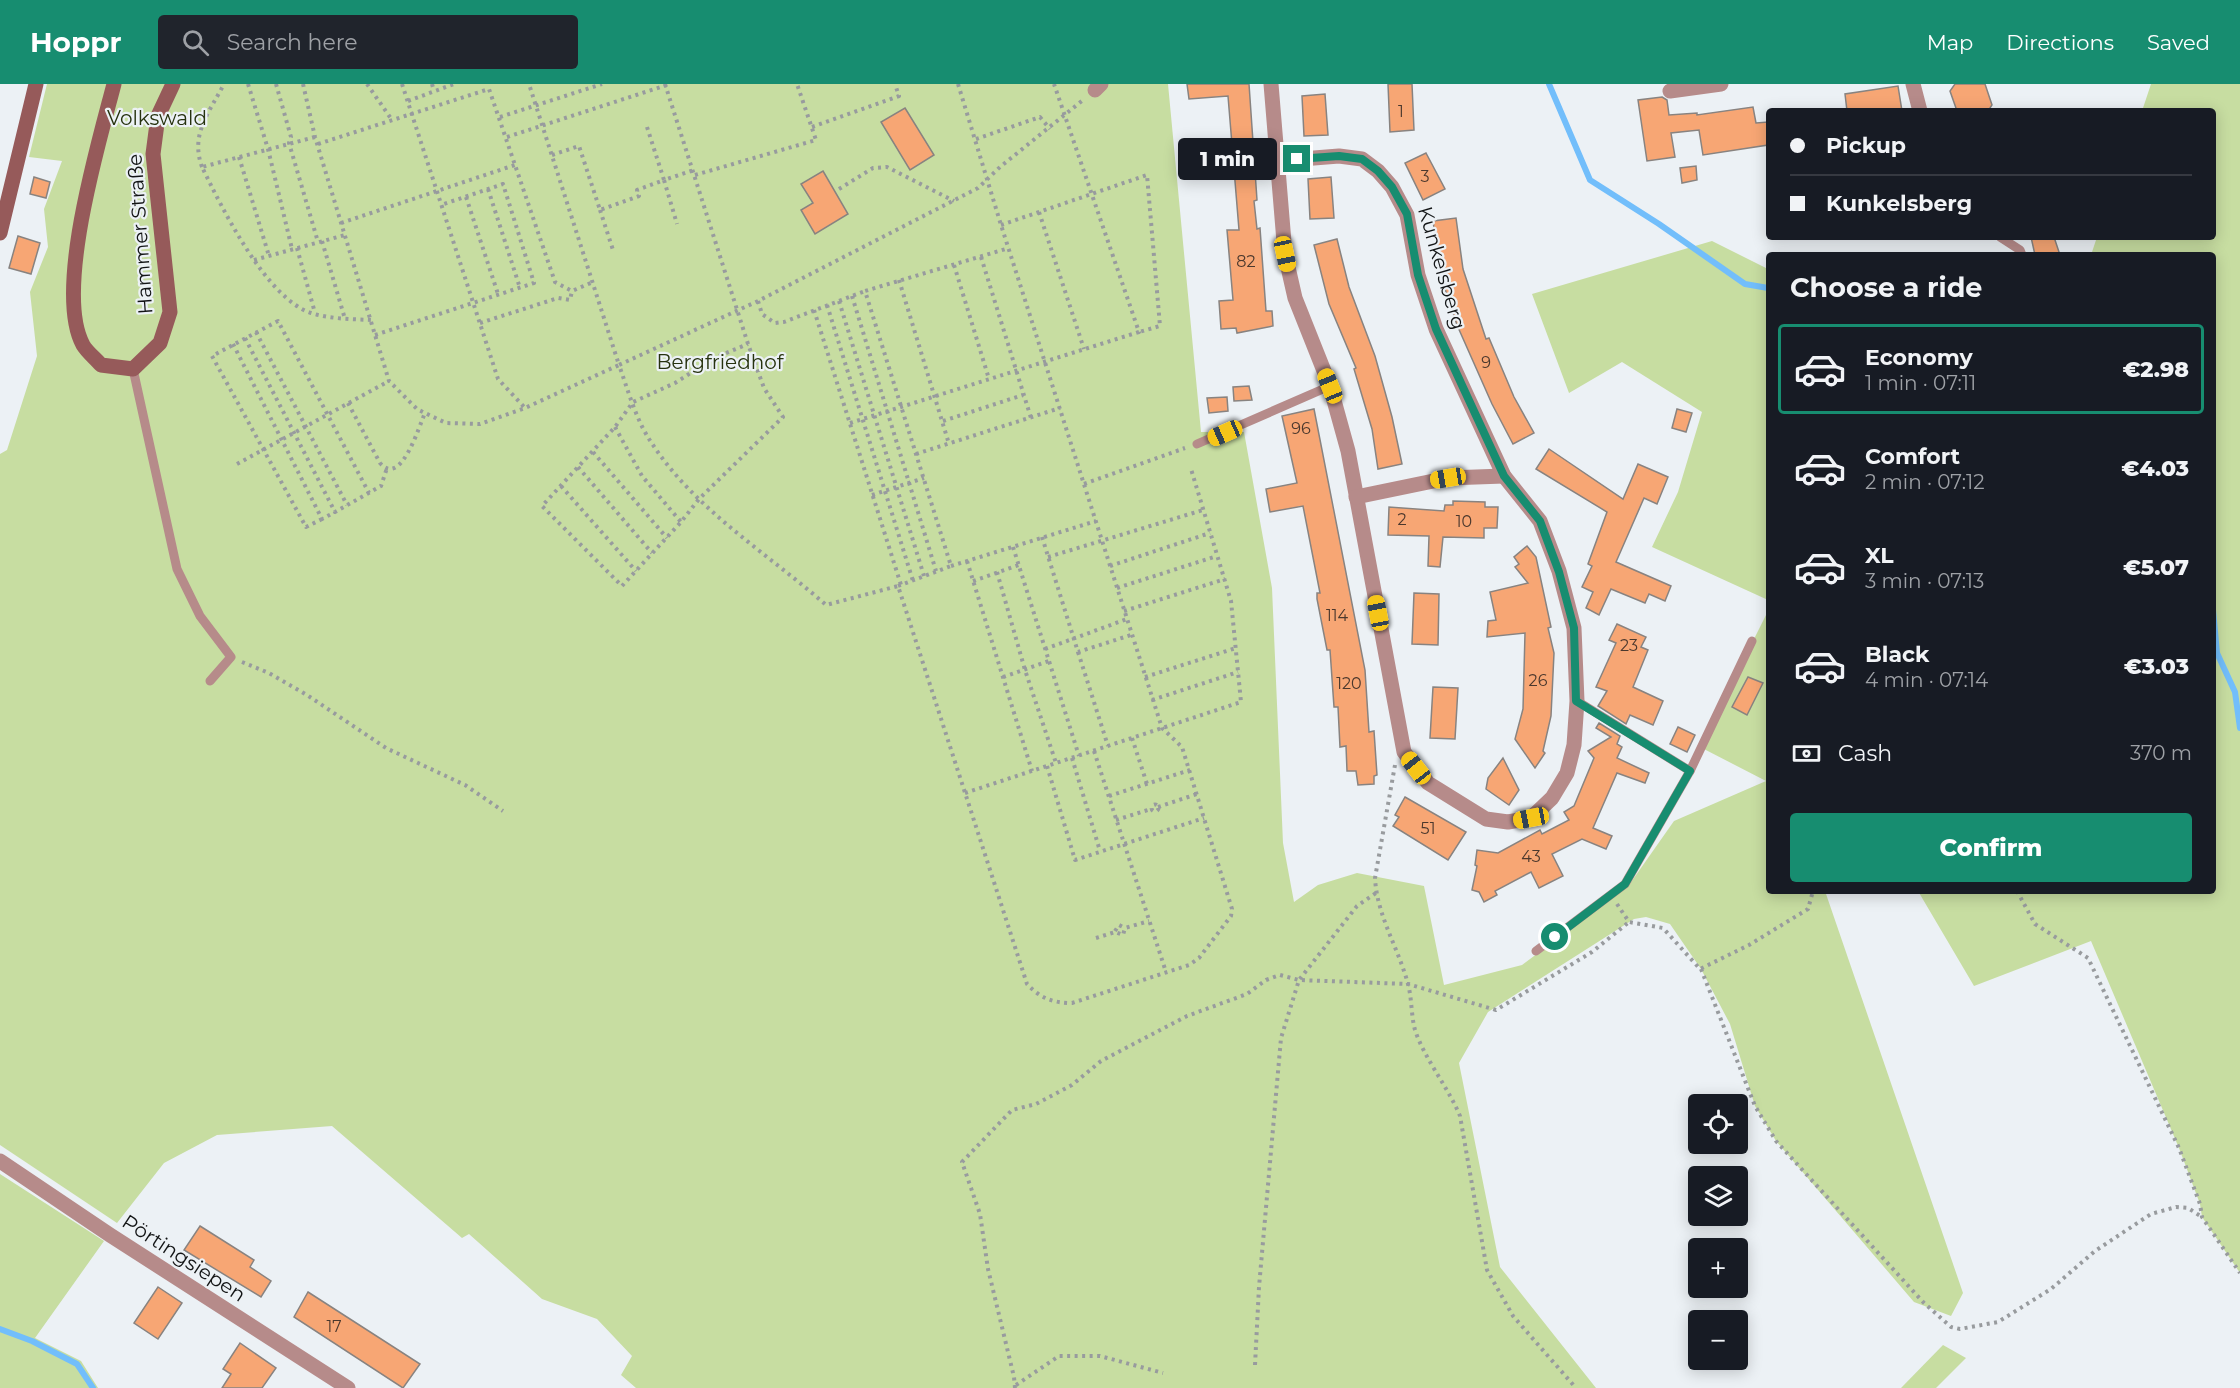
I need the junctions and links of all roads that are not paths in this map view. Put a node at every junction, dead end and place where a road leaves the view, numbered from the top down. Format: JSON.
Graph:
{"nodes":[{"id":1,"x":36,"y":84,"type":"edge"},
{"id":2,"x":114,"y":84,"type":"edge"},
{"id":3,"x":173,"y":84,"type":"edge"},
{"id":4,"x":1271,"y":84,"type":"edge"},
{"id":5,"x":1721,"y":84,"type":"edge"},
{"id":6,"x":1913,"y":84,"type":"edge"},
{"id":7,"x":1670,"y":91,"type":"dead end"},
{"id":8,"x":1919,"y":108,"type":"edge"},
{"id":9,"x":1276,"y":161,"type":"junction"},
{"id":10,"x":0,"y":232,"type":"edge"},
{"id":11,"x":2005,"y":240,"type":"edge"},
{"id":12,"x":2021,"y":252,"type":"edge"},
{"id":13,"x":133,"y":369,"type":"junction"},
{"id":14,"x":1330,"y":386,"type":"junction"},
{"id":15,"x":1197,"y":444,"type":"road end"},
{"id":16,"x":1504,"y":476,"type":"junction"},
{"id":17,"x":1356,"y":497,"type":"junction"},
{"id":18,"x":1752,"y":640,"type":"dead end"},
{"id":19,"x":210,"y":681,"type":"dead end"},
{"id":20,"x":1576,"y":701,"type":"junction"},
{"id":21,"x":1690,"y":771,"type":"junction"},
{"id":22,"x":1536,"y":951,"type":"dead end"},
{"id":23,"x":0,"y":1161,"type":"edge"},
{"id":24,"x":348,"y":1388,"type":"edge"}],
"edges":[{"from":1,"to":10,"type":"main road"},
{"from":2,"to":13,"type":"main road","name":"Hammer Straße"},
{"from":3,"to":13,"type":"main road","name":"Hammer Straße"},
{"from":4,"to":9,"type":"street"},
{"from":5,"to":7,"type":"street"},
{"from":6,"to":8,"type":"street"},
{"from":9,"to":14,"type":"street"},
{"from":9,"to":16,"type":"street","name":"Kunkelsberg"},
{"from":11,"to":12,"type":"lane"},
{"from":13,"to":19,"type":"lane"},
{"from":14,"to":15,"type":"lane"},
{"from":14,"to":17,"type":"street"},
{"from":16,"to":17,"type":"street"},
{"from":16,"to":20,"type":"street","name":"Kunkelsberg"},
{"from":17,"to":20,"type":"street","name":"Kunkelsberg"},
{"from":18,"to":21,"type":"lane"},
{"from":20,"to":21,"type":"lane"},
{"from":21,"to":22,"type":"lane"},
{"from":23,"to":24,"type":"street","name":"Pörtingsiepen"}]}
